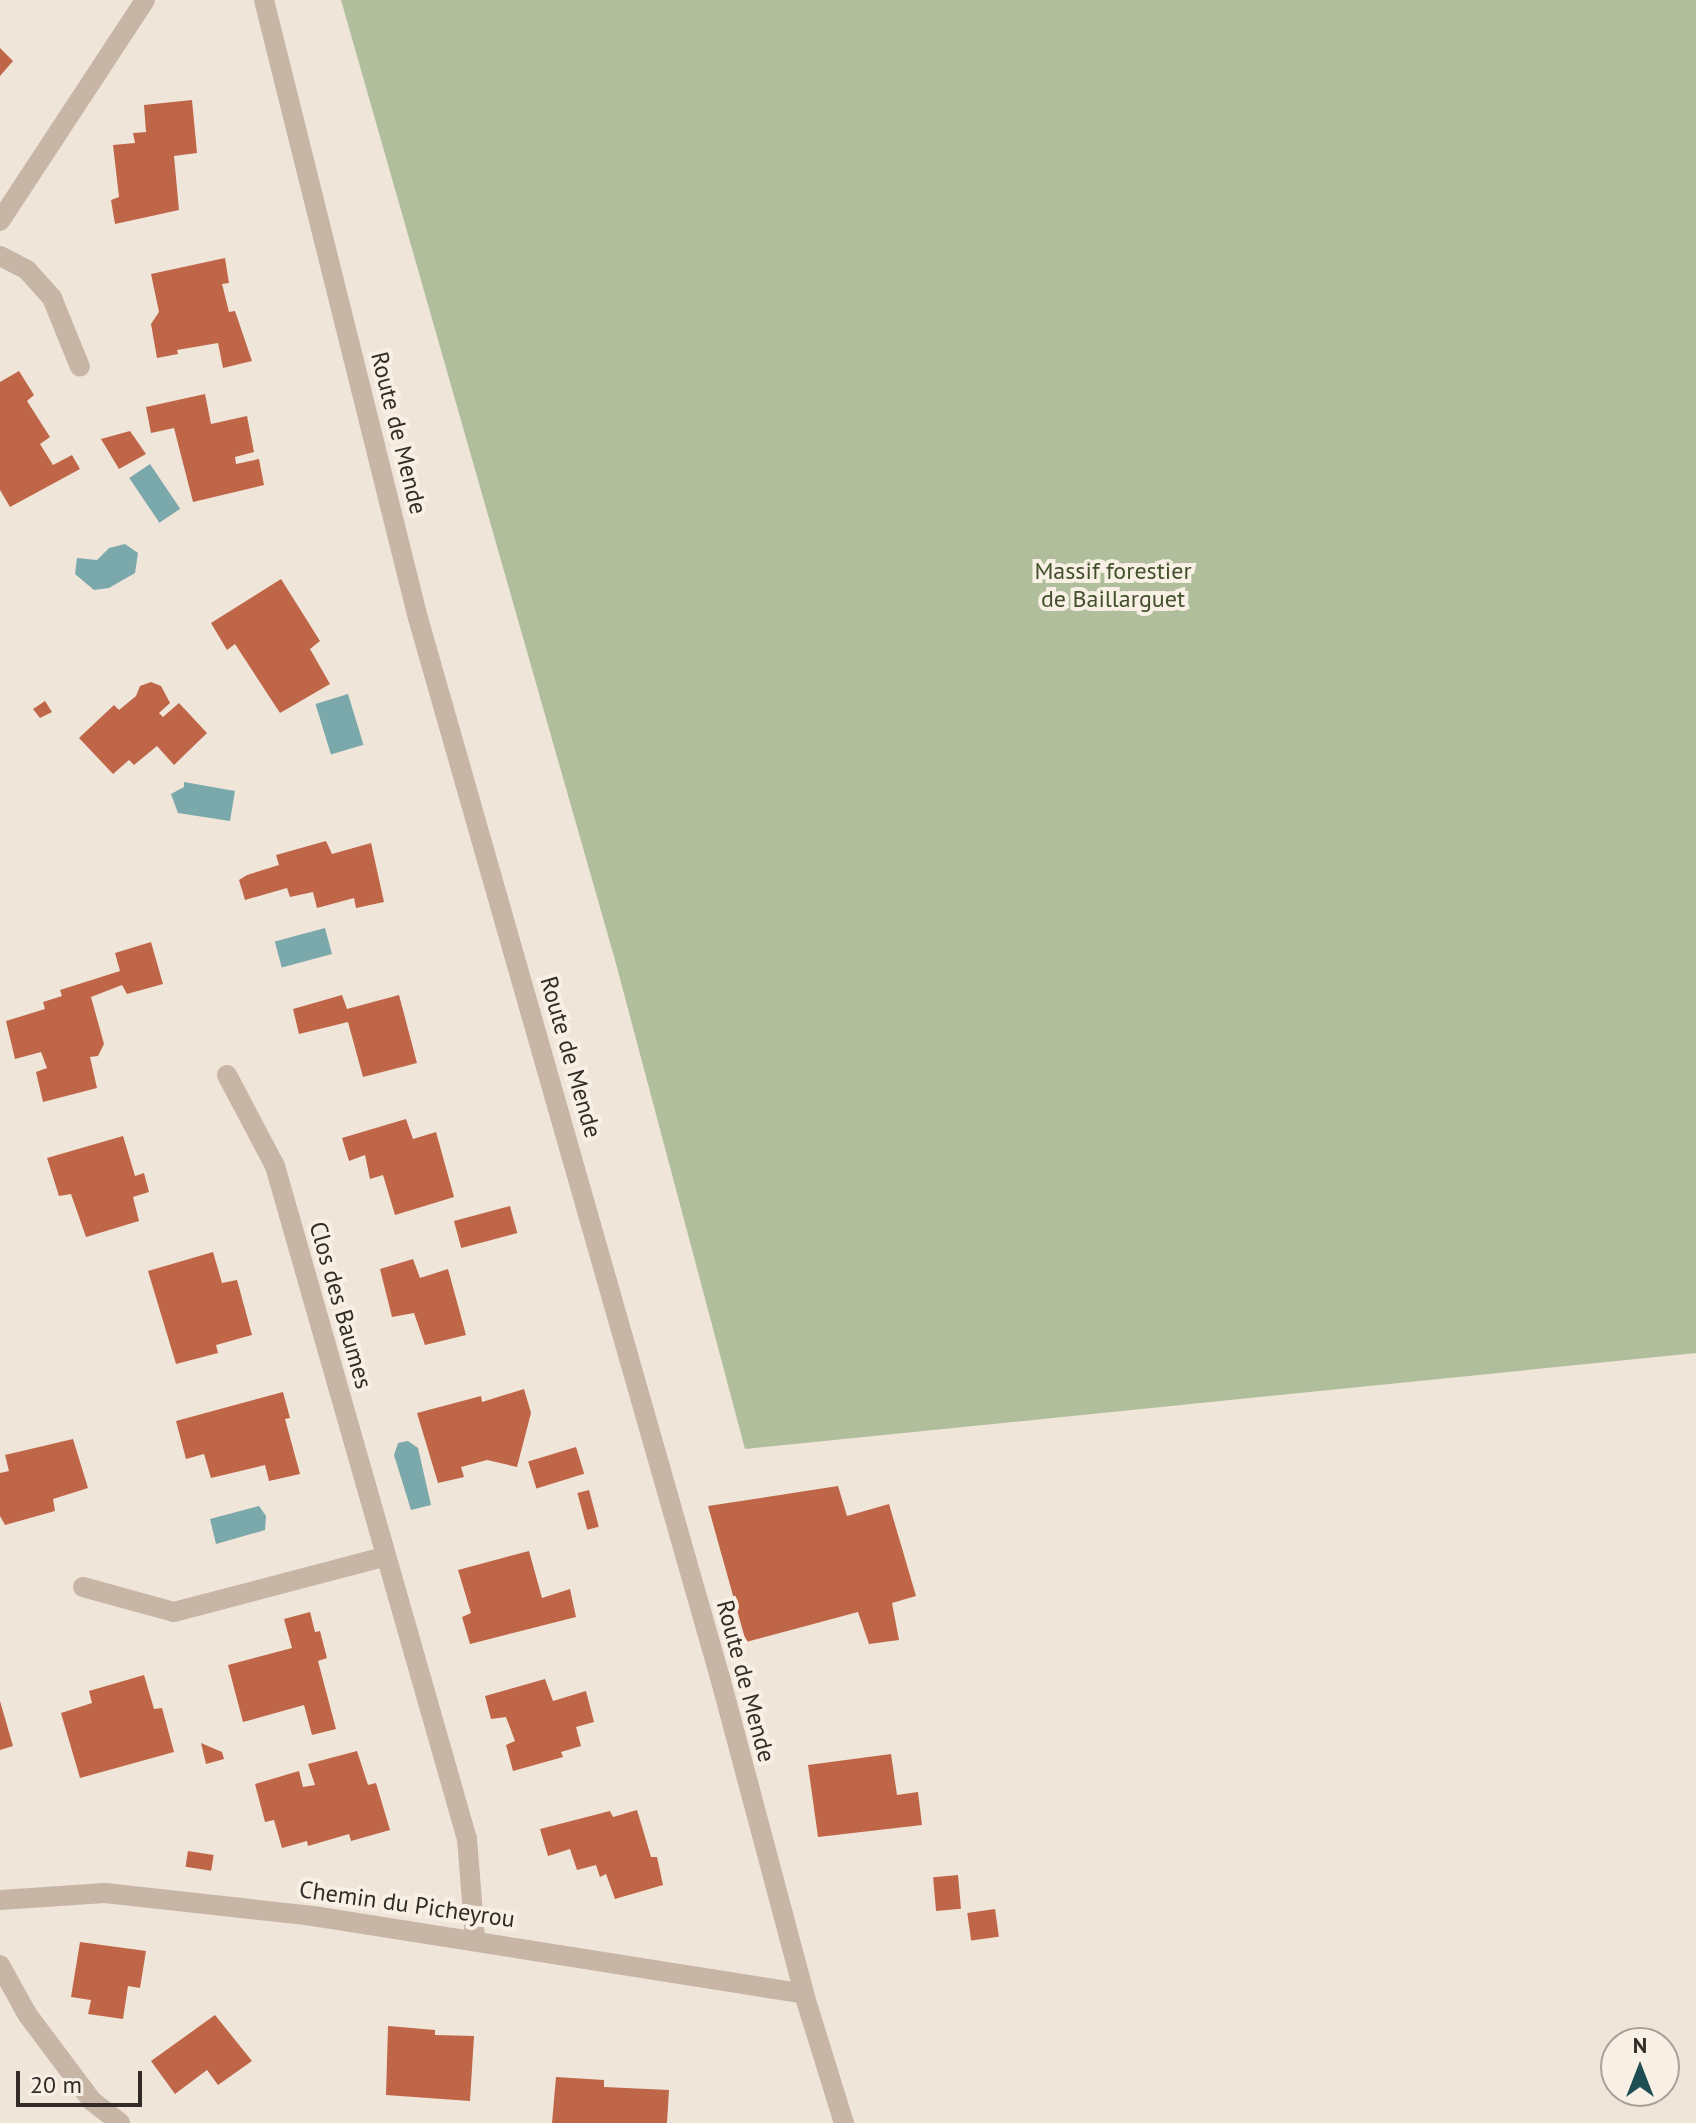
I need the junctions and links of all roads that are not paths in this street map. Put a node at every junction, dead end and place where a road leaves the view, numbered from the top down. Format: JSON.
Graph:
{"nodes":[{"id":1,"x":145,"y":0,"type":"edge"},
{"id":2,"x":264,"y":0,"type":"edge"},
{"id":3,"x":0,"y":221,"type":"edge"},
{"id":4,"x":0,"y":256,"type":"edge"},
{"id":5,"x":80,"y":367,"type":"dead end"},
{"id":6,"x":227,"y":1075,"type":"dead end"},
{"id":7,"x":384,"y":1557,"type":"junction"},
{"id":8,"x":83,"y":1587,"type":"dead end"},
{"id":9,"x":0,"y":1900,"type":"edge"},
{"id":10,"x":475,"y":1939,"type":"junction"},
{"id":11,"x":0,"y":1965,"type":"edge"},
{"id":12,"x":804,"y":1994,"type":"junction"},
{"id":13,"x":120,"y":2123,"type":"edge"},
{"id":14,"x":844,"y":2123,"type":"edge"}],
"edges":[{"from":1,"to":3,"type":"street"},
{"from":2,"to":12,"type":"street","name":"Route de Mende"},
{"from":4,"to":5,"type":"street"},
{"from":6,"to":7,"type":"street","name":"Clos des Baumes"},
{"from":7,"to":8,"type":"street"},
{"from":7,"to":10,"type":"street","name":"Clos des Baumes"},
{"from":9,"to":10,"type":"street","name":"Chemin du Picheyrou"},
{"from":10,"to":12,"type":"street","name":"Chemin du Picheyrou"},
{"from":11,"to":13,"type":"street"},
{"from":12,"to":14,"type":"street","name":"Route de Mende"}]}
